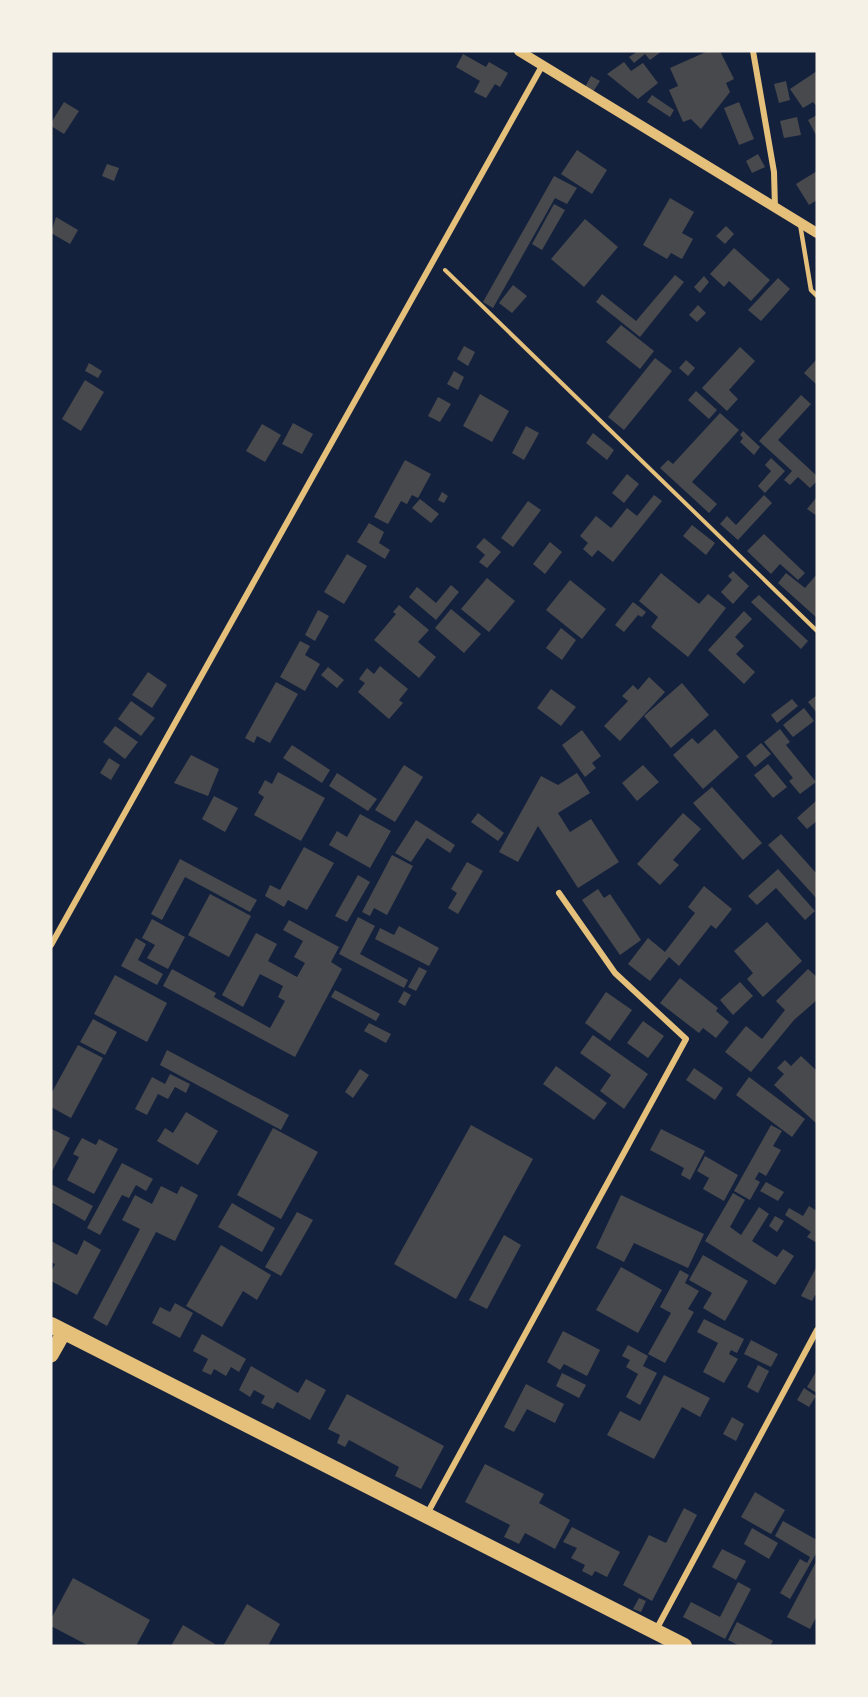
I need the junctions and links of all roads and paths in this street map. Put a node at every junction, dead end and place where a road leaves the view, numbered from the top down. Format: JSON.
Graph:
{"nodes":[{"id":1,"x":519,"y":51,"type":"edge"},
{"id":2,"x":753,"y":51,"type":"edge"},
{"id":3,"x":542,"y":66,"type":"junction"},
{"id":4,"x":775,"y":209,"type":"junction"},
{"id":5,"x":800,"y":223,"type":"junction"},
{"id":6,"x":817,"y":233,"type":"edge"},
{"id":7,"x":434,"y":259,"type":"junction"},
{"id":8,"x":817,"y":296,"type":"edge"},
{"id":9,"x":817,"y":631,"type":"edge"},
{"id":10,"x":559,"y":893,"type":"dead end"},
{"id":11,"x":51,"y":945,"type":"edge"},
{"id":12,"x":57,"y":1328,"type":"edge"},
{"id":13,"x":817,"y":1330,"type":"edge"},
{"id":14,"x":51,"y":1355,"type":"edge"},
{"id":15,"x":427,"y":1515,"type":"junction"},
{"id":16,"x":656,"y":1630,"type":"junction"},
{"id":17,"x":684,"y":1646,"type":"edge"}],
"edges":[{"from":1,"to":3,"type":"street"},
{"from":2,"to":4,"type":"street"},
{"from":3,"to":4,"type":"street"},
{"from":3,"to":7,"type":"street"},
{"from":4,"to":5,"type":"street"},
{"from":5,"to":6,"type":"street"},
{"from":5,"to":8,"type":"lane"},
{"from":7,"to":9,"type":"path"},
{"from":7,"to":11,"type":"street"},
{"from":10,"to":15,"type":"street"},
{"from":12,"to":14,"type":"main road"},
{"from":12,"to":15,"type":"highway"},
{"from":13,"to":16,"type":"street"},
{"from":15,"to":16,"type":"highway"},
{"from":16,"to":17,"type":"highway"}]}
